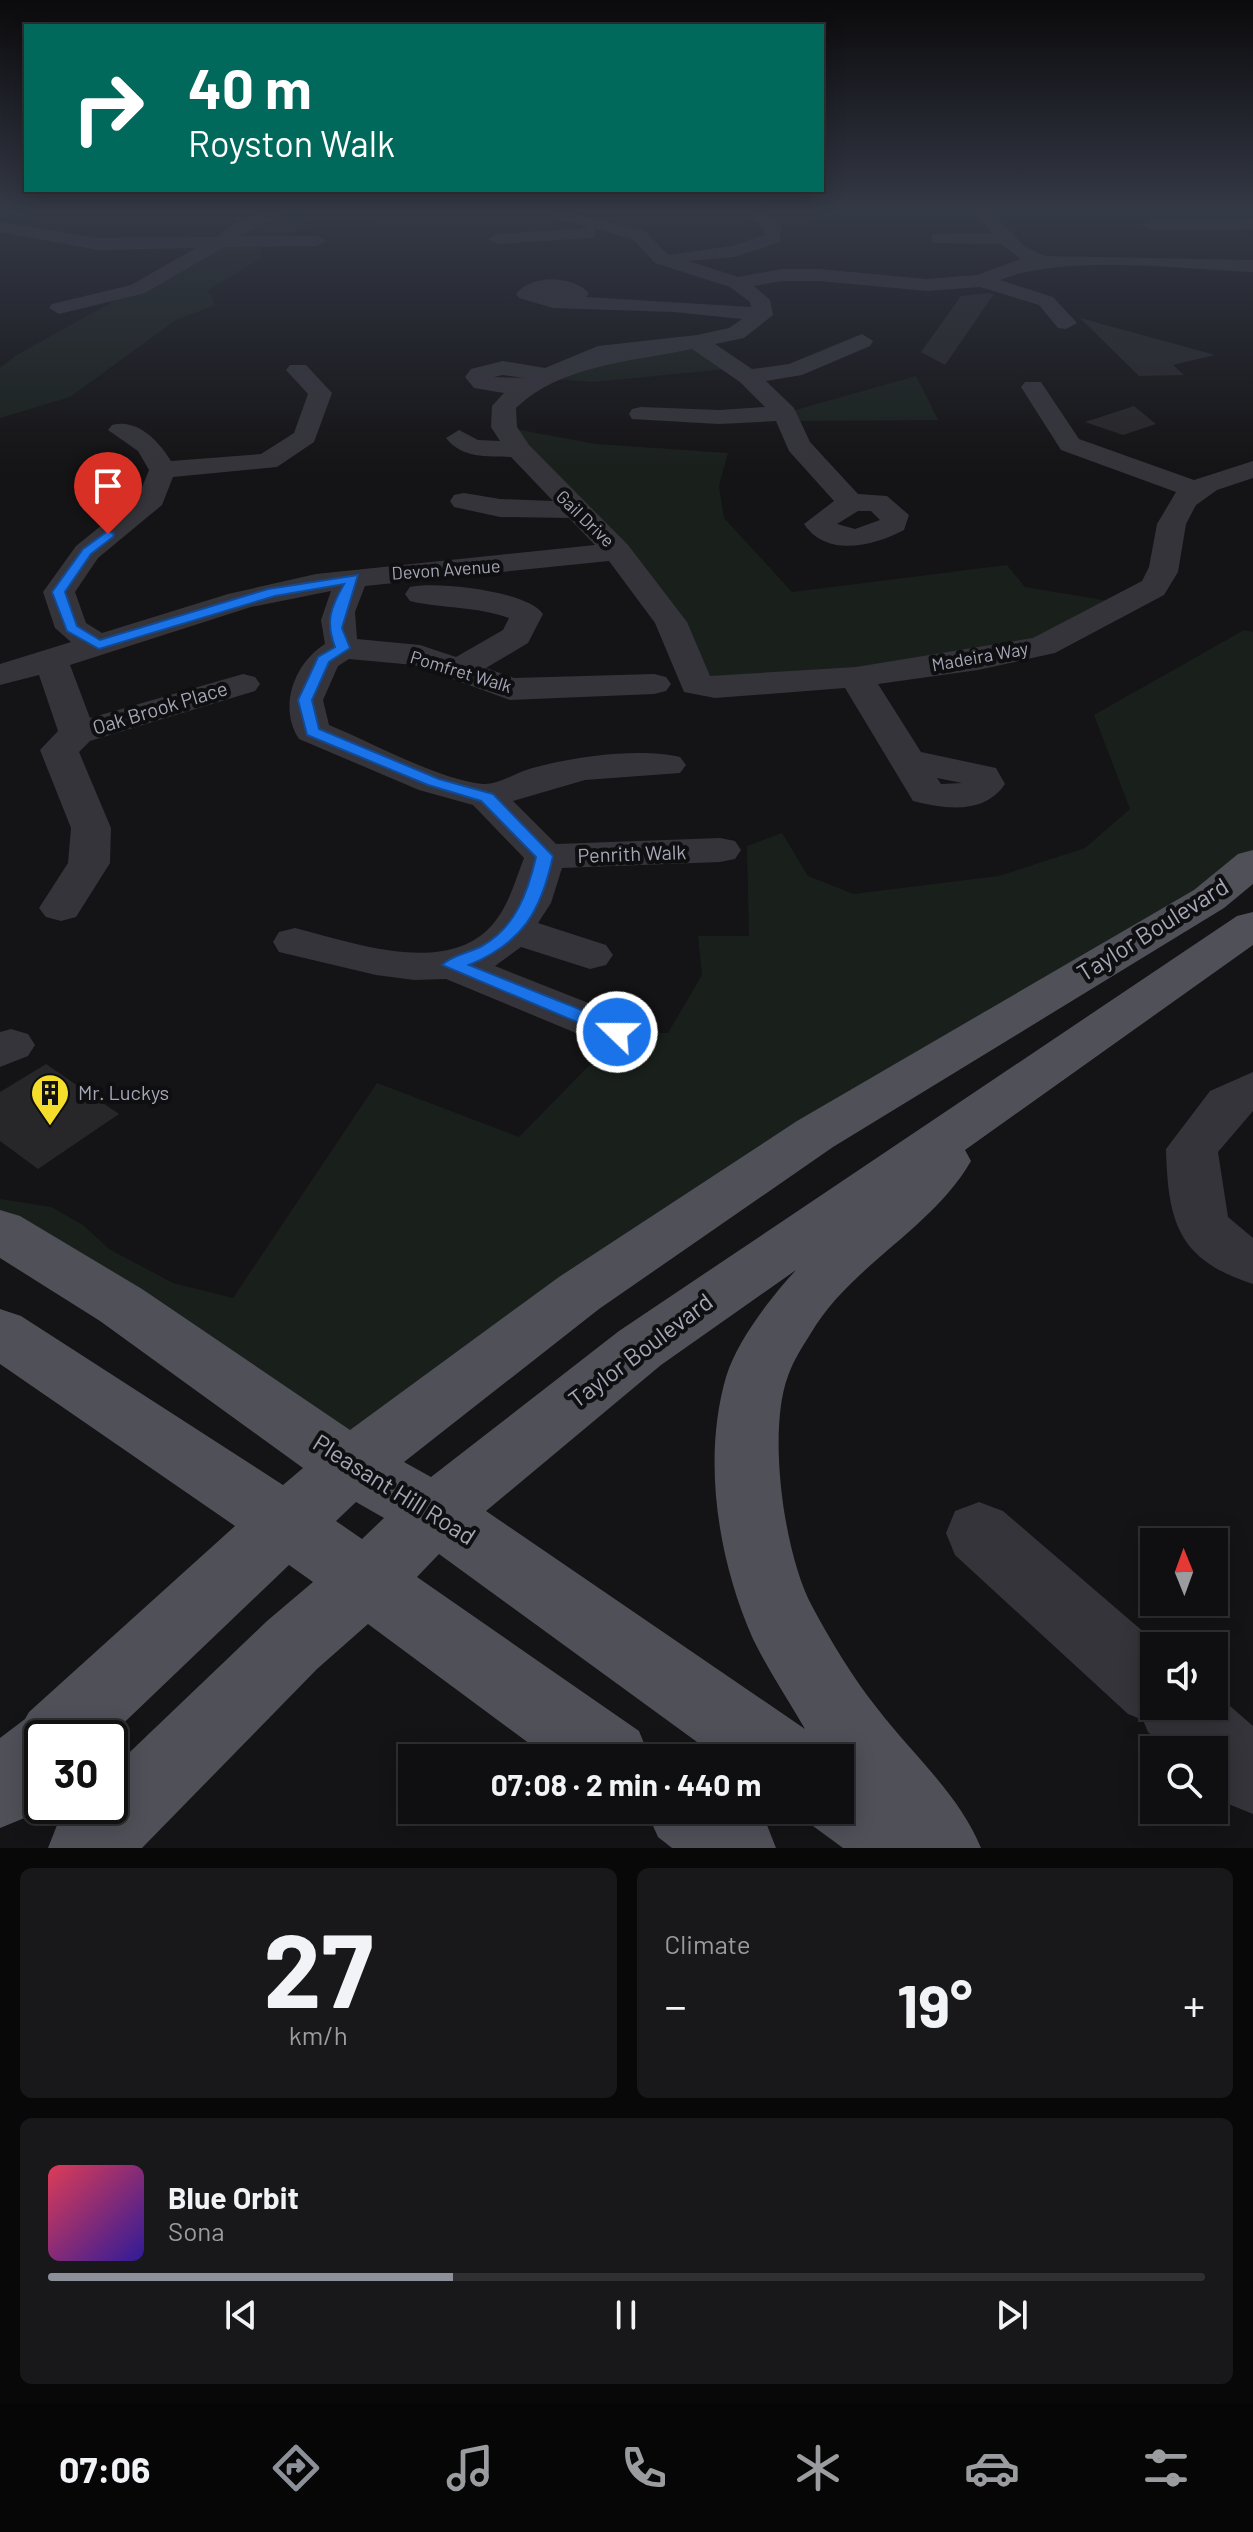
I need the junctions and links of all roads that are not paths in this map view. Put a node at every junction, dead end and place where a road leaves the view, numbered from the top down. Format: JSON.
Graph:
{"nodes":[{"id":1,"x":104,"y":297,"type":"edge"},
{"id":2,"x":751,"y":297,"type":"edge"},
{"id":3,"x":1034,"y":297,"type":"edge"},
{"id":4,"x":783,"y":299,"type":"dead end"},
{"id":5,"x":569,"y":300,"type":"dead end"},
{"id":6,"x":761,"y":307,"type":"junction"},
{"id":7,"x":59,"y":308,"type":"dead end"},
{"id":8,"x":1066,"y":323,"type":"dead end"},
{"id":9,"x":695,"y":341,"type":"junction"},
{"id":10,"x":862,"y":341,"type":"dead end"},
{"id":11,"x":298,"y":370,"type":"dead end"},
{"id":12,"x":748,"y":377,"type":"junction"},
{"id":13,"x":1033,"y":387,"type":"dead end"},
{"id":14,"x":785,"y":413,"type":"junction"},
{"id":15,"x":641,"y":414,"type":"dead end"},
{"id":16,"x":121,"y":430,"type":"dead end"},
{"id":17,"x":459,"y":438,"type":"dead end"},
{"id":18,"x":519,"y":450,"type":"junction"},
{"id":19,"x":1253,"y":469,"type":"edge"},
{"id":20,"x":162,"y":470,"type":"junction"},
{"id":21,"x":1195,"y":490,"type":"junction"},
{"id":22,"x":464,"y":501,"type":"dead end"},
{"id":23,"x":851,"y":503,"type":"dead end"},
{"id":24,"x":575,"y":510,"type":"junction"},
{"id":25,"x":617,"y":551,"type":"junction"},
{"id":26,"x":354,"y":578,"type":"junction"},
{"id":27,"x":421,"y":594,"type":"dead end"},
{"id":28,"x":99,"y":645,"type":"junction"},
{"id":29,"x":343,"y":648,"type":"junction"},
{"id":30,"x":51,"y":661,"type":"junction"},
{"id":31,"x":460,"y":669,"type":"junction"},
{"id":32,"x":0,"y":675,"type":"edge"},
{"id":33,"x":856,"y":677,"type":"junction"},
{"id":34,"x":243,"y":684,"type":"dead end"},
{"id":35,"x":654,"y":684,"type":"dead end"},
{"id":36,"x":715,"y":687,"type":"joint"},
{"id":37,"x":77,"y":733,"type":"junction"},
{"id":38,"x":908,"y":761,"type":"dead end"},
{"id":39,"x":667,"y":765,"type":"dead end"},
{"id":40,"x":487,"y":797,"type":"junction"},
{"id":41,"x":720,"y":850,"type":"dead end"},
{"id":42,"x":545,"y":856,"type":"junction"},
{"id":43,"x":1253,"y":863,"type":"edge"},
{"id":44,"x":61,"y":908,"type":"dead end"},
{"id":45,"x":1253,"y":925,"type":"edge"},
{"id":46,"x":514,"y":930,"type":"junction"},
{"id":47,"x":295,"y":942,"type":"dead end"},
{"id":48,"x":590,"y":955,"type":"dead end"},
{"id":49,"x":452,"y":965,"type":"junction"},
{"id":50,"x":617,"y":1032,"type":"dead end"},
{"id":51,"x":1253,"y":1089,"type":"edge"},
{"id":52,"x":1010,"y":1093,"type":"junction"},
{"id":53,"x":0,"y":1231,"type":"edge"},
{"id":54,"x":1253,"y":1262,"type":"edge"},
{"id":55,"x":0,"y":1333,"type":"edge"},
{"id":56,"x":351,"y":1466,"type":"junction"},
{"id":57,"x":435,"y":1513,"type":"junction"},
{"id":58,"x":285,"y":1523,"type":"junction"},
{"id":59,"x":979,"y":1533,"type":"dead end"},
{"id":60,"x":365,"y":1582,"type":"junction"},
{"id":61,"x":1140,"y":1676,"type":"edge"},
{"id":62,"x":74,"y":1720,"type":"edge"},
{"id":63,"x":1190,"y":1720,"type":"edge"},
{"id":64,"x":592,"y":1744,"type":"edge"},
{"id":65,"x":762,"y":1744,"type":"edge"},
{"id":66,"x":24,"y":1767,"type":"edge"},
{"id":67,"x":1253,"y":1776,"type":"edge"},
{"id":68,"x":0,"y":1790,"type":"edge"},
{"id":69,"x":854,"y":1809,"type":"edge"},
{"id":70,"x":704,"y":1824,"type":"edge"},
{"id":71,"x":87,"y":1848,"type":"edge"},
{"id":72,"x":737,"y":1848,"type":"edge"},
{"id":73,"x":910,"y":1848,"type":"edge"},
{"id":74,"x":942,"y":1848,"type":"edge"}],
"edges":[{"from":1,"to":7,"type":"street"},
{"from":2,"to":6,"type":"street"},
{"from":3,"to":8,"type":"street"},
{"from":4,"to":6,"type":"street"},
{"from":5,"to":6,"type":"street"},
{"from":6,"to":9,"type":"street","name":"Gail Drive"},
{"from":9,"to":12,"type":"street"},
{"from":9,"to":18,"type":"street","name":"Gail Drive"},
{"from":10,"to":12,"type":"street"},
{"from":11,"to":20,"type":"street"},
{"from":12,"to":14,"type":"street"},
{"from":13,"to":21,"type":"street"},
{"from":14,"to":15,"type":"street"},
{"from":14,"to":23,"type":"street"},
{"from":16,"to":20,"type":"street"},
{"from":17,"to":18,"type":"street"},
{"from":18,"to":24,"type":"street","name":"Gail Drive"},
{"from":19,"to":21,"type":"street"},
{"from":20,"to":28,"type":"street"},
{"from":21,"to":33,"type":"street","name":"Madeira Way"},
{"from":22,"to":24,"type":"street"},
{"from":24,"to":25,"type":"street","name":"Gail Drive"},
{"from":25,"to":26,"type":"street","name":"Devon Avenue"},
{"from":25,"to":36,"type":"street","name":"Gail Drive"},
{"from":26,"to":28,"type":"street","name":"Devon Avenue"},
{"from":26,"to":29,"type":"street"},
{"from":27,"to":31,"type":"street"},
{"from":28,"to":30,"type":"street","name":"Devon Avenue"},
{"from":29,"to":31,"type":"street","name":"Pomfret Walk"},
{"from":29,"to":40,"type":"street"},
{"from":30,"to":32,"type":"street","name":"Devon Avenue"},
{"from":30,"to":37,"type":"street","name":"Oak Brook Place"},
{"from":31,"to":35,"type":"street","name":"Pomfret Walk"},
{"from":33,"to":36,"type":"street","name":"Madeira Way"},
{"from":33,"to":38,"type":"street"},
{"from":34,"to":37,"type":"street","name":"Oak Brook Place"},
{"from":37,"to":44,"type":"street","name":"Oak Brook Place"},
{"from":39,"to":40,"type":"street"},
{"from":40,"to":42,"type":"street"},
{"from":41,"to":42,"type":"street","name":"Penrith Walk"},
{"from":42,"to":46,"type":"street"},
{"from":43,"to":56,"type":"main road","name":"Taylor Boulevard"},
{"from":45,"to":52,"type":"main road","name":"Taylor Boulevard"},
{"from":46,"to":48,"type":"street"},
{"from":46,"to":49,"type":"street"},
{"from":47,"to":49,"type":"street"},
{"from":49,"to":50,"type":"street"},
{"from":51,"to":54,"type":"street"},
{"from":52,"to":57,"type":"main road","name":"Taylor Boulevard"},
{"from":52,"to":74,"type":"main road"},
{"from":53,"to":56,"type":"main road","name":"Pleasant Hill Road"},
{"from":55,"to":58,"type":"main road"},
{"from":56,"to":57,"type":"main road","name":"Pleasant Hill Road"},
{"from":56,"to":58,"type":"main road","name":"Taylor Boulevard"},
{"from":57,"to":60,"type":"main road","name":"Taylor Boulevard"},
{"from":57,"to":65,"type":"main road","name":"Pleasant Hill Road"},
{"from":58,"to":60,"type":"main road"},
{"from":58,"to":62,"type":"main road","name":"Taylor Boulevard"},
{"from":59,"to":61,"type":"street"},
{"from":60,"to":64,"type":"main road"},
{"from":60,"to":71,"type":"main road","name":"Taylor Boulevard"},
{"from":63,"to":67,"type":"street"},
{"from":66,"to":68,"type":"main road"},
{"from":69,"to":73,"type":"main road"},
{"from":70,"to":72,"type":"main road"}]}
